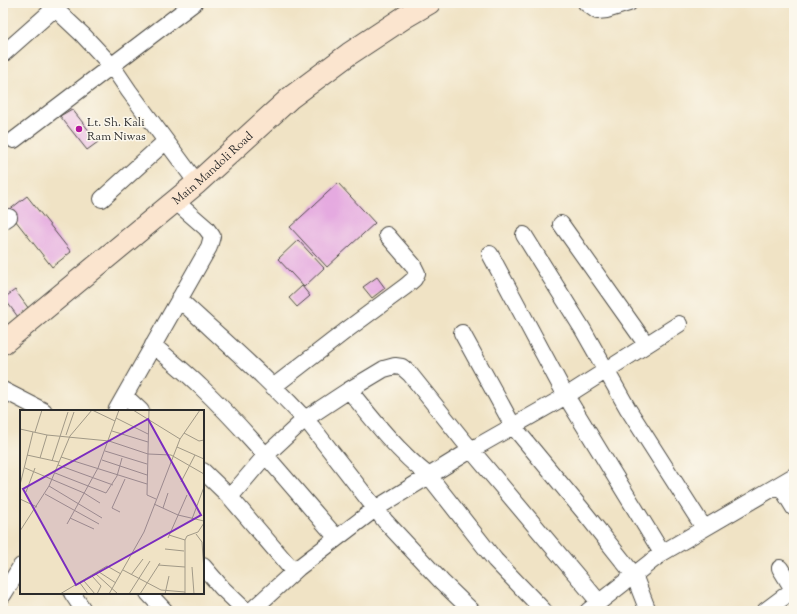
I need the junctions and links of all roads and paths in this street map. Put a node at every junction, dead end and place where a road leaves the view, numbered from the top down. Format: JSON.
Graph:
{"nodes":[{"id":1,"x":194,"y":3,"type":"edge"},
{"id":2,"x":429,"y":3,"type":"edge"},
{"id":3,"x":586,"y":3,"type":"edge"},
{"id":4,"x":629,"y":3,"type":"edge"},
{"id":5,"x":52,"y":5,"type":"edge"},
{"id":6,"x":3,"y":54,"type":"edge"},
{"id":7,"x":112,"y":66,"type":"junction"},
{"id":8,"x":14,"y":140,"type":"dead end"},
{"id":9,"x":166,"y":141,"type":"junction"},
{"id":10,"x":197,"y":183,"type":"junction"},
{"id":11,"x":102,"y":199,"type":"dead end"},
{"id":12,"x":175,"y":201,"type":"junction"},
{"id":13,"x":561,"y":224,"type":"dead end"},
{"id":14,"x":387,"y":235,"type":"dead end"},
{"id":15,"x":524,"y":235,"type":"dead end"},
{"id":16,"x":490,"y":254,"type":"dead end"},
{"id":17,"x":179,"y":299,"type":"junction"},
{"id":18,"x":679,"y":324,"type":"dead end"},
{"id":19,"x":462,"y":333,"type":"dead end"},
{"id":20,"x":3,"y":343,"type":"edge"},
{"id":21,"x":646,"y":344,"type":"junction"},
{"id":22,"x":153,"y":345,"type":"junction"},
{"id":23,"x":606,"y":370,"type":"junction"},
{"id":24,"x":273,"y":387,"type":"junction"},
{"id":25,"x":3,"y":390,"type":"edge"},
{"id":26,"x":349,"y":390,"type":"junction"},
{"id":27,"x":125,"y":396,"type":"junction"},
{"id":28,"x":566,"y":396,"type":"junction"},
{"id":29,"x":42,"y":410,"type":"edge"},
{"id":30,"x":117,"y":410,"type":"edge"},
{"id":31,"x":140,"y":410,"type":"edge"},
{"id":32,"x":305,"y":419,"type":"junction"},
{"id":33,"x":513,"y":426,"type":"junction"},
{"id":34,"x":471,"y":450,"type":"junction"},
{"id":35,"x":265,"y":456,"type":"junction"},
{"id":36,"x":204,"y":472,"type":"edge"},
{"id":37,"x":429,"y":476,"type":"junction"},
{"id":38,"x":794,"y":476,"type":"edge"},
{"id":39,"x":780,"y":485,"type":"junction"},
{"id":40,"x":230,"y":497,"type":"junction"},
{"id":41,"x":794,"y":508,"type":"edge"},
{"id":42,"x":375,"y":509,"type":"junction"},
{"id":43,"x":704,"y":528,"type":"junction"},
{"id":44,"x":337,"y":538,"type":"junction"},
{"id":45,"x":662,"y":553,"type":"junction"},
{"id":46,"x":204,"y":567,"type":"edge"},
{"id":47,"x":20,"y":568,"type":"edge"},
{"id":48,"x":780,"y":568,"type":"dead end"},
{"id":49,"x":294,"y":572,"type":"junction"},
{"id":50,"x":634,"y":575,"type":"junction"},
{"id":51,"x":794,"y":590,"type":"edge"},
{"id":52,"x":73,"y":594,"type":"edge"},
{"id":53,"x":149,"y":594,"type":"edge"},
{"id":54,"x":3,"y":595,"type":"edge"},
{"id":55,"x":594,"y":606,"type":"edge"},
{"id":56,"x":84,"y":611,"type":"edge"},
{"id":57,"x":165,"y":611,"type":"edge"},
{"id":58,"x":246,"y":611,"type":"edge"},
{"id":59,"x":251,"y":611,"type":"edge"},
{"id":60,"x":472,"y":611,"type":"edge"},
{"id":61,"x":544,"y":611,"type":"edge"},
{"id":62,"x":648,"y":611,"type":"edge"},
{"id":63,"x":765,"y":611,"type":"edge"}],
"edges":[{"from":1,"to":7,"type":"street"},
{"from":2,"to":10,"type":"street","name":"Main Mandoli Road"},
{"from":3,"to":4,"type":"street"},
{"from":5,"to":6,"type":"street"},
{"from":5,"to":7,"type":"street"},
{"from":7,"to":8,"type":"street"},
{"from":7,"to":9,"type":"street"},
{"from":9,"to":10,"type":"street"},
{"from":9,"to":11,"type":"street"},
{"from":10,"to":12,"type":"street","name":"Main Mandoli Road"},
{"from":12,"to":17,"type":"street"},
{"from":12,"to":20,"type":"street","name":"Main Mandoli Road"},
{"from":13,"to":21,"type":"street"},
{"from":14,"to":24,"type":"street"},
{"from":15,"to":23,"type":"street"},
{"from":16,"to":28,"type":"street"},
{"from":17,"to":22,"type":"street"},
{"from":17,"to":24,"type":"street"},
{"from":18,"to":21,"type":"street"},
{"from":19,"to":33,"type":"street"},
{"from":21,"to":23,"type":"street"},
{"from":22,"to":27,"type":"street"},
{"from":22,"to":35,"type":"street"},
{"from":23,"to":28,"type":"street"},
{"from":23,"to":43,"type":"street"},
{"from":24,"to":32,"type":"street"},
{"from":25,"to":29,"type":"street"},
{"from":26,"to":32,"type":"street"},
{"from":26,"to":34,"type":"street"},
{"from":26,"to":37,"type":"street"},
{"from":27,"to":30,"type":"street"},
{"from":27,"to":31,"type":"street"},
{"from":28,"to":33,"type":"street"},
{"from":28,"to":45,"type":"street"},
{"from":32,"to":35,"type":"street"},
{"from":32,"to":42,"type":"street"},
{"from":33,"to":34,"type":"street"},
{"from":33,"to":50,"type":"street"},
{"from":34,"to":37,"type":"street"},
{"from":34,"to":55,"type":"street"},
{"from":35,"to":40,"type":"street"},
{"from":35,"to":44,"type":"street"},
{"from":36,"to":40,"type":"street"},
{"from":37,"to":42,"type":"street"},
{"from":37,"to":61,"type":"street"},
{"from":38,"to":39,"type":"street"},
{"from":39,"to":41,"type":"street"},
{"from":39,"to":43,"type":"street"},
{"from":40,"to":49,"type":"street"},
{"from":42,"to":44,"type":"street"},
{"from":42,"to":60,"type":"street"},
{"from":43,"to":45,"type":"street"},
{"from":44,"to":49,"type":"street"},
{"from":45,"to":50,"type":"street"},
{"from":46,"to":58,"type":"street"},
{"from":47,"to":54,"type":"street"},
{"from":48,"to":51,"type":"street"},
{"from":49,"to":59,"type":"street"},
{"from":50,"to":55,"type":"street"},
{"from":50,"to":62,"type":"street"},
{"from":51,"to":63,"type":"street"},
{"from":52,"to":56,"type":"street"},
{"from":53,"to":57,"type":"street"}]}
